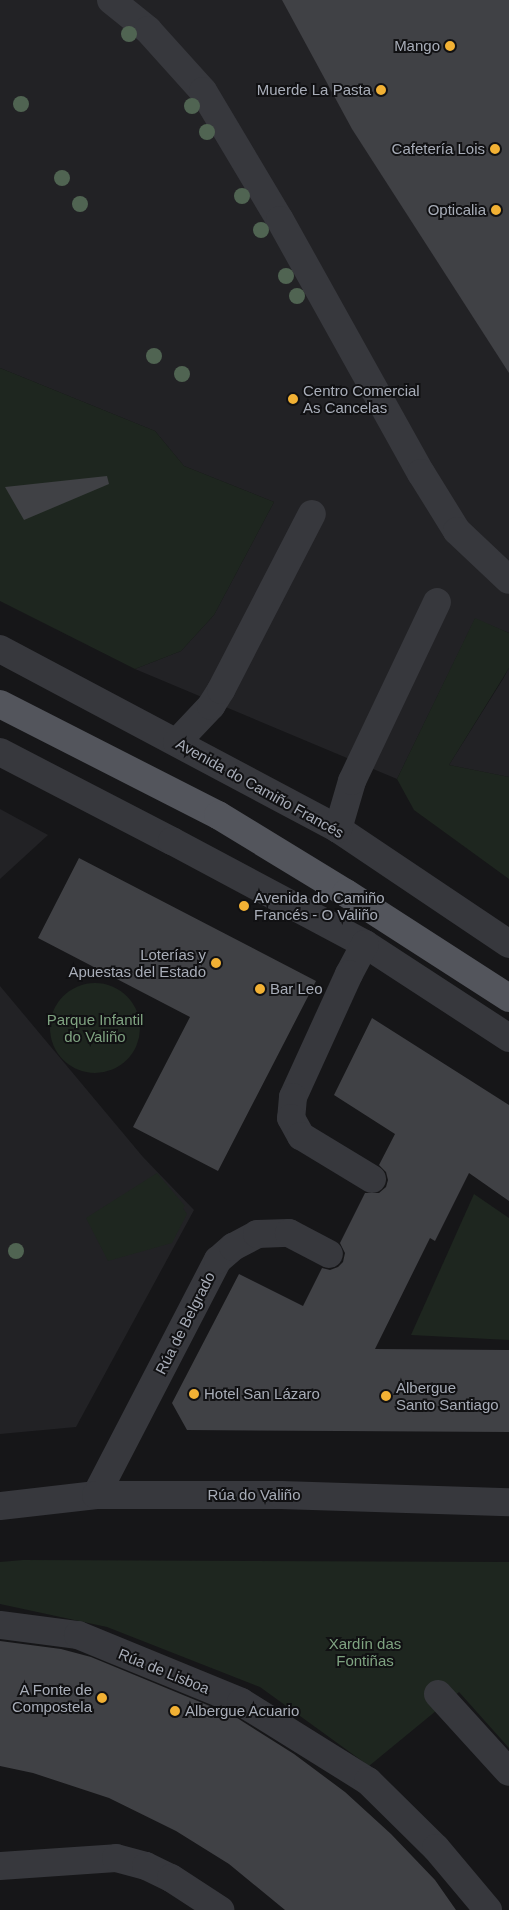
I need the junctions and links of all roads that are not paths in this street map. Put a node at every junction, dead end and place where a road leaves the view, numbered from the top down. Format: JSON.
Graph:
{"nodes":[{"id":1,"x":111,"y":0,"type":"edge"},
{"id":2,"x":312,"y":514,"type":"dead end"},
{"id":3,"x":509,"y":580,"type":"edge"},
{"id":4,"x":437,"y":602,"type":"dead end"},
{"id":5,"x":0,"y":649,"type":"edge"},
{"id":6,"x":0,"y":704,"type":"edge"},
{"id":7,"x":177,"y":742,"type":"junction"},
{"id":8,"x":0,"y":752,"type":"edge"},
{"id":9,"x":338,"y":829,"type":"junction"},
{"id":10,"x":365,"y":944,"type":"junction"},
{"id":11,"x":509,"y":944,"type":"edge"},
{"id":12,"x":509,"y":998,"type":"edge"},
{"id":13,"x":509,"y":1038,"type":"edge"},
{"id":14,"x":372,"y":1180,"type":"dead end"},
{"id":15,"x":329,"y":1254,"type":"dead end"},
{"id":16,"x":96,"y":1495,"type":"junction"},
{"id":17,"x":509,"y":1502,"type":"edge"},
{"id":18,"x":0,"y":1506,"type":"edge"},
{"id":19,"x":0,"y":1625,"type":"edge"},
{"id":20,"x":438,"y":1694,"type":"dead end"},
{"id":21,"x":509,"y":1772,"type":"edge"},
{"id":22,"x":0,"y":1866,"type":"edge"},
{"id":23,"x":220,"y":1910,"type":"edge"},
{"id":24,"x":488,"y":1910,"type":"edge"}],
"edges":[{"from":1,"to":3,"type":"street"},
{"from":2,"to":7,"type":"street"},
{"from":4,"to":9,"type":"street"},
{"from":5,"to":7,"type":"street","name":"Avenida do Camiño Francés"},
{"from":6,"to":12,"type":"main road"},
{"from":7,"to":9,"type":"street","name":"Avenida do Camiño Francés"},
{"from":8,"to":10,"type":"street"},
{"from":9,"to":11,"type":"street","name":"Avenida do Camiño Francés"},
{"from":10,"to":13,"type":"street"},
{"from":10,"to":14,"type":"street"},
{"from":15,"to":16,"type":"street","name":"Rúa de Belgrado"},
{"from":16,"to":17,"type":"street","name":"Rúa do Valiño"},
{"from":16,"to":18,"type":"street","name":"Rúa do Valiño"},
{"from":19,"to":24,"type":"street","name":"Rúa de Lisboa"},
{"from":20,"to":21,"type":"street"},
{"from":22,"to":23,"type":"street"}]}
